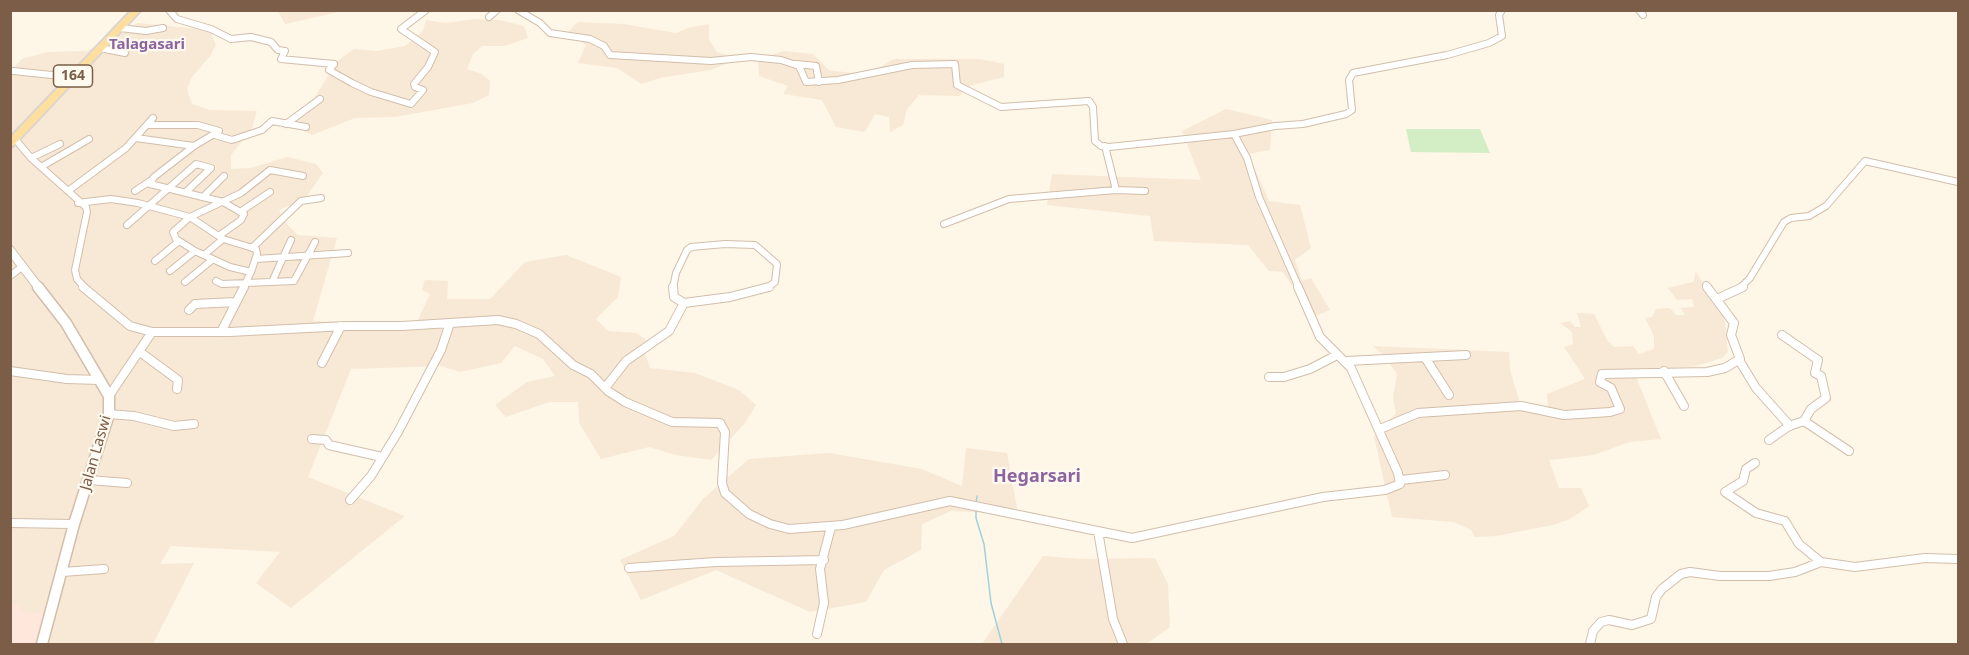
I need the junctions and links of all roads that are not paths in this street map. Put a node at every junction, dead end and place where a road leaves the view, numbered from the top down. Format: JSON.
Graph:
{"nodes":[{"id":1,"x":137,"y":10,"type":"edge"},
{"id":2,"x":169,"y":10,"type":"edge"},
{"id":3,"x":426,"y":10,"type":"edge"},
{"id":4,"x":496,"y":10,"type":"edge"},
{"id":5,"x":518,"y":10,"type":"edge"},
{"id":6,"x":1502,"y":10,"type":"edge"},
{"id":7,"x":489,"y":17,"type":"dead end"},
{"id":8,"x":120,"y":28,"type":"junction"},
{"id":9,"x":163,"y":28,"type":"dead end"},
{"id":10,"x":100,"y":48,"type":"junction"},
{"id":11,"x":125,"y":53,"type":"dead end"},
{"id":12,"x":795,"y":64,"type":"junction"},
{"id":13,"x":13,"y":71,"type":"dead end"},
{"id":14,"x":71,"y":77,"type":"junction"},
{"id":15,"x":819,"y":82,"type":"junction"},
{"id":16,"x":320,"y":99,"type":"dead end"},
{"id":17,"x":153,"y":118,"type":"dead end"},
{"id":18,"x":286,"y":124,"type":"junction"},
{"id":19,"x":148,"y":125,"type":"junction"},
{"id":20,"x":306,"y":127,"type":"dead end"},
{"id":21,"x":1234,"y":134,"type":"junction"},
{"id":22,"x":213,"y":136,"type":"junction"},
{"id":23,"x":136,"y":138,"type":"junction"},
{"id":24,"x":89,"y":139,"type":"dead end"},
{"id":25,"x":13,"y":142,"type":"edge"},
{"id":26,"x":60,"y":144,"type":"dead end"},
{"id":27,"x":195,"y":146,"type":"junction"},
{"id":28,"x":1105,"y":146,"type":"junction"},
{"id":29,"x":31,"y":158,"type":"junction"},
{"id":30,"x":40,"y":167,"type":"junction"},
{"id":31,"x":224,"y":176,"type":"dead end"},
{"id":32,"x":303,"y":176,"type":"dead end"},
{"id":33,"x":150,"y":181,"type":"junction"},
{"id":34,"x":1959,"y":182,"type":"edge"},
{"id":35,"x":169,"y":189,"type":"junction"},
{"id":36,"x":1116,"y":190,"type":"junction"},
{"id":37,"x":68,"y":191,"type":"junction"},
{"id":38,"x":135,"y":191,"type":"dead end"},
{"id":39,"x":1145,"y":191,"type":"dead end"},
{"id":40,"x":186,"y":192,"type":"junction"},
{"id":41,"x":270,"y":192,"type":"dead end"},
{"id":42,"x":203,"y":197,"type":"junction"},
{"id":43,"x":321,"y":198,"type":"dead end"},
{"id":44,"x":223,"y":201,"type":"junction"},
{"id":45,"x":78,"y":202,"type":"junction"},
{"id":46,"x":150,"y":206,"type":"junction"},
{"id":47,"x":240,"y":212,"type":"junction"},
{"id":48,"x":190,"y":217,"type":"junction"},
{"id":49,"x":944,"y":224,"type":"dead end"},
{"id":50,"x":127,"y":225,"type":"dead end"},
{"id":51,"x":222,"y":237,"type":"junction"},
{"id":52,"x":291,"y":240,"type":"dead end"},
{"id":53,"x":179,"y":242,"type":"junction"},
{"id":54,"x":315,"y":242,"type":"dead end"},
{"id":55,"x":252,"y":248,"type":"junction"},
{"id":56,"x":10,"y":250,"type":"edge"},
{"id":57,"x":195,"y":251,"type":"junction"},
{"id":58,"x":348,"y":253,"type":"dead end"},
{"id":59,"x":204,"y":255,"type":"junction"},
{"id":60,"x":309,"y":255,"type":"junction"},
{"id":61,"x":283,"y":257,"type":"junction"},
{"id":62,"x":256,"y":259,"type":"junction"},
{"id":63,"x":212,"y":260,"type":"junction"},
{"id":64,"x":155,"y":261,"type":"dead end"},
{"id":65,"x":23,"y":266,"type":"junction"},
{"id":66,"x":171,"y":272,"type":"dead end"},
{"id":67,"x":251,"y":272,"type":"junction"},
{"id":68,"x":10,"y":276,"type":"edge"},
{"id":69,"x":216,"y":281,"type":"dead end"},
{"id":70,"x":185,"y":282,"type":"dead end"},
{"id":71,"x":272,"y":282,"type":"junction"},
{"id":72,"x":245,"y":283,"type":"junction"},
{"id":73,"x":1706,"y":285,"type":"dead end"},
{"id":74,"x":1717,"y":299,"type":"junction"},
{"id":75,"x":236,"y":302,"type":"junction"},
{"id":76,"x":684,"y":303,"type":"junction"},
{"id":77,"x":189,"y":310,"type":"dead end"},
{"id":78,"x":450,"y":323,"type":"junction"},
{"id":79,"x":341,"y":326,"type":"junction"},
{"id":80,"x":152,"y":332,"type":"junction"},
{"id":81,"x":221,"y":332,"type":"junction"},
{"id":82,"x":1782,"y":335,"type":"dead end"},
{"id":83,"x":140,"y":352,"type":"junction"},
{"id":84,"x":1336,"y":355,"type":"junction"},
{"id":85,"x":1466,"y":355,"type":"dead end"},
{"id":86,"x":1426,"y":359,"type":"junction"},
{"id":87,"x":1739,"y":360,"type":"junction"},
{"id":88,"x":1347,"y":361,"type":"junction"},
{"id":89,"x":322,"y":363,"type":"dead end"},
{"id":90,"x":10,"y":370,"type":"edge"},
{"id":91,"x":1664,"y":371,"type":"junction"},
{"id":92,"x":1269,"y":377,"type":"dead end"},
{"id":93,"x":99,"y":380,"type":"junction"},
{"id":94,"x":177,"y":388,"type":"dead end"},
{"id":95,"x":605,"y":388,"type":"junction"},
{"id":96,"x":1449,"y":395,"type":"dead end"},
{"id":97,"x":109,"y":396,"type":"junction"},
{"id":98,"x":1684,"y":406,"type":"dead end"},
{"id":99,"x":109,"y":414,"type":"junction"},
{"id":100,"x":1804,"y":421,"type":"junction"},
{"id":101,"x":194,"y":424,"type":"dead end"},
{"id":102,"x":1790,"y":426,"type":"junction"},
{"id":103,"x":1380,"y":429,"type":"junction"},
{"id":104,"x":312,"y":439,"type":"dead end"},
{"id":105,"x":1769,"y":440,"type":"dead end"},
{"id":106,"x":1849,"y":451,"type":"dead end"},
{"id":107,"x":382,"y":457,"type":"junction"},
{"id":108,"x":1755,"y":463,"type":"dead end"},
{"id":109,"x":1445,"y":474,"type":"dead end"},
{"id":110,"x":89,"y":480,"type":"junction"},
{"id":111,"x":1401,"y":480,"type":"junction"},
{"id":112,"x":127,"y":483,"type":"dead end"},
{"id":113,"x":350,"y":500,"type":"dead end"},
{"id":114,"x":10,"y":523,"type":"edge"},
{"id":115,"x":75,"y":524,"type":"junction"},
{"id":116,"x":831,"y":527,"type":"junction"},
{"id":117,"x":1098,"y":531,"type":"junction"},
{"id":118,"x":824,"y":560,"type":"junction"},
{"id":119,"x":1959,"y":560,"type":"edge"},
{"id":120,"x":1821,"y":562,"type":"junction"},
{"id":121,"x":629,"y":568,"type":"dead end"},
{"id":122,"x":104,"y":569,"type":"dead end"},
{"id":123,"x":62,"y":572,"type":"junction"},
{"id":124,"x":817,"y":633,"type":"dead end"},
{"id":125,"x":42,"y":645,"type":"edge"},
{"id":126,"x":1123,"y":645,"type":"edge"},
{"id":127,"x":1590,"y":645,"type":"edge"}],
"edges":[{"from":1,"to":8,"type":"main road","number":"164"},
{"from":2,"to":3,"type":"street"},
{"from":4,"to":7,"type":"street"},
{"from":5,"to":12,"type":"street"},
{"from":6,"to":21,"type":"street"},
{"from":8,"to":9,"type":"street"},
{"from":8,"to":10,"type":"main road","number":"164"},
{"from":10,"to":11,"type":"street"},
{"from":10,"to":14,"type":"main road","number":"164"},
{"from":12,"to":15,"type":"street"},
{"from":12,"to":15,"type":"street"},
{"from":13,"to":14,"type":"street"},
{"from":14,"to":25,"type":"main road","number":"164"},
{"from":15,"to":28,"type":"street"},
{"from":16,"to":18,"type":"street"},
{"from":17,"to":19,"type":"street"},
{"from":18,"to":20,"type":"street"},
{"from":18,"to":22,"type":"street"},
{"from":19,"to":22,"type":"street"},
{"from":19,"to":23,"type":"street"},
{"from":21,"to":28,"type":"street"},
{"from":21,"to":84,"type":"street"},
{"from":22,"to":27,"type":"street"},
{"from":23,"to":27,"type":"street"},
{"from":23,"to":37,"type":"street"},
{"from":24,"to":30,"type":"street"},
{"from":25,"to":29,"type":"street"},
{"from":26,"to":29,"type":"street"},
{"from":27,"to":33,"type":"street"},
{"from":28,"to":36,"type":"street"},
{"from":29,"to":30,"type":"street"},
{"from":30,"to":37,"type":"street"},
{"from":31,"to":42,"type":"street"},
{"from":32,"to":44,"type":"street"},
{"from":33,"to":35,"type":"street"},
{"from":33,"to":38,"type":"street"},
{"from":34,"to":74,"type":"street"},
{"from":35,"to":40,"type":"street"},
{"from":35,"to":40,"type":"street"},
{"from":35,"to":46,"type":"street"},
{"from":36,"to":39,"type":"street"},
{"from":36,"to":49,"type":"street"},
{"from":37,"to":45,"type":"street"},
{"from":40,"to":42,"type":"street"},
{"from":41,"to":47,"type":"street"},
{"from":42,"to":44,"type":"street"},
{"from":43,"to":55,"type":"street"},
{"from":44,"to":47,"type":"street"},
{"from":44,"to":48,"type":"street"},
{"from":45,"to":46,"type":"street"},
{"from":45,"to":80,"type":"street"},
{"from":46,"to":48,"type":"street"},
{"from":46,"to":50,"type":"street"},
{"from":47,"to":51,"type":"street"},
{"from":48,"to":51,"type":"street"},
{"from":48,"to":53,"type":"street"},
{"from":51,"to":55,"type":"street"},
{"from":51,"to":59,"type":"street"},
{"from":52,"to":61,"type":"street"},
{"from":53,"to":57,"type":"street"},
{"from":53,"to":64,"type":"street"},
{"from":54,"to":60,"type":"street"},
{"from":55,"to":62,"type":"street"},
{"from":56,"to":65,"type":"street","name":"Jalan Laswi"},
{"from":57,"to":59,"type":"street"},
{"from":57,"to":66,"type":"street"},
{"from":58,"to":60,"type":"street"},
{"from":59,"to":63,"type":"street"},
{"from":60,"to":61,"type":"street"},
{"from":60,"to":71,"type":"street"},
{"from":61,"to":62,"type":"street"},
{"from":61,"to":71,"type":"street"},
{"from":62,"to":67,"type":"street"},
{"from":63,"to":67,"type":"street"},
{"from":63,"to":70,"type":"street"},
{"from":65,"to":68,"type":"street"},
{"from":65,"to":93,"type":"street","name":"Jalan Laswi"},
{"from":67,"to":72,"type":"street"},
{"from":69,"to":72,"type":"street"},
{"from":71,"to":72,"type":"street"},
{"from":72,"to":75,"type":"street"},
{"from":73,"to":74,"type":"street"},
{"from":74,"to":87,"type":"street"},
{"from":75,"to":77,"type":"street"},
{"from":75,"to":81,"type":"street"},
{"from":76,"to":76,"type":"street"},
{"from":76,"to":95,"type":"street"},
{"from":78,"to":79,"type":"street"},
{"from":78,"to":95,"type":"street"},
{"from":78,"to":107,"type":"street"},
{"from":79,"to":81,"type":"street"},
{"from":79,"to":89,"type":"street"},
{"from":80,"to":81,"type":"street"},
{"from":80,"to":83,"type":"street"},
{"from":82,"to":100,"type":"street"},
{"from":83,"to":94,"type":"street"},
{"from":83,"to":97,"type":"street"},
{"from":84,"to":88,"type":"street"},
{"from":84,"to":92,"type":"street"},
{"from":85,"to":86,"type":"street"},
{"from":86,"to":88,"type":"street"},
{"from":86,"to":96,"type":"street"},
{"from":87,"to":91,"type":"street"},
{"from":87,"to":102,"type":"street"},
{"from":88,"to":103,"type":"street"},
{"from":90,"to":93,"type":"street"},
{"from":91,"to":98,"type":"street"},
{"from":91,"to":103,"type":"street"},
{"from":93,"to":97,"type":"street","name":"Jalan Laswi"},
{"from":95,"to":116,"type":"street"},
{"from":97,"to":99,"type":"street","name":"Jalan Laswi"},
{"from":99,"to":101,"type":"street"},
{"from":99,"to":110,"type":"street","name":"Jalan Laswi"},
{"from":100,"to":102,"type":"street"},
{"from":100,"to":106,"type":"street"},
{"from":102,"to":105,"type":"street"},
{"from":103,"to":111,"type":"street"},
{"from":104,"to":107,"type":"street"},
{"from":107,"to":113,"type":"street"},
{"from":108,"to":120,"type":"street"},
{"from":109,"to":111,"type":"street"},
{"from":110,"to":112,"type":"street"},
{"from":110,"to":115,"type":"street","name":"Jalan Laswi"},
{"from":111,"to":117,"type":"street"},
{"from":114,"to":115,"type":"street"},
{"from":115,"to":123,"type":"street","name":"Jalan Laswi"},
{"from":116,"to":117,"type":"street"},
{"from":116,"to":118,"type":"street"},
{"from":117,"to":126,"type":"street"},
{"from":118,"to":121,"type":"street"},
{"from":118,"to":124,"type":"street"},
{"from":119,"to":120,"type":"street"},
{"from":120,"to":127,"type":"street"},
{"from":122,"to":123,"type":"street"},
{"from":123,"to":125,"type":"street","name":"Jalan Laswi"}]}
